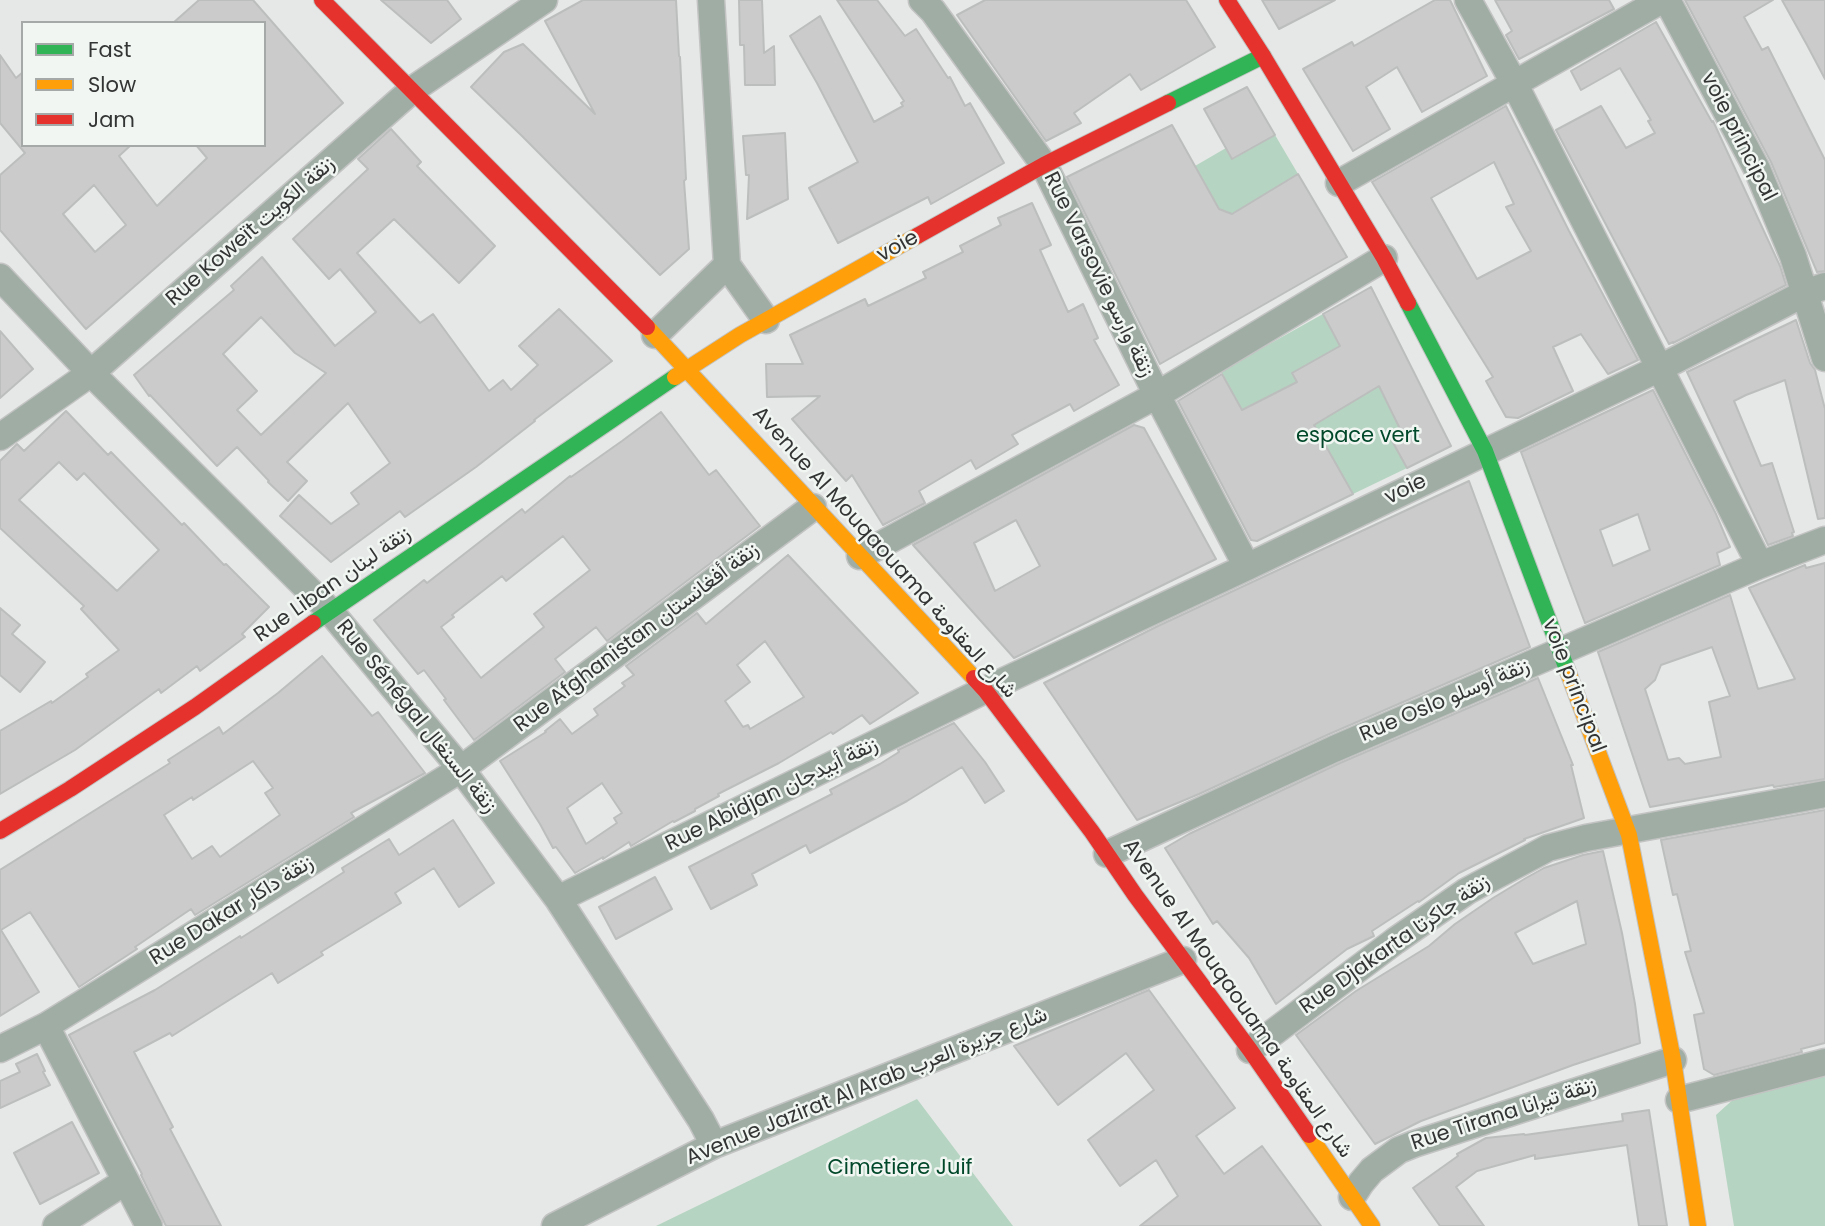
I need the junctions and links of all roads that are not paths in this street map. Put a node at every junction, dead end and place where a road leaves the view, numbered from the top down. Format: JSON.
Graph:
{"nodes":[{"id":1,"x":322,"y":0,"type":"edge"},
{"id":2,"x":544,"y":0,"type":"edge"},
{"id":3,"x":711,"y":0,"type":"edge"},
{"id":4,"x":1227,"y":0,"type":"edge"},
{"id":5,"x":1468,"y":0,"type":"edge"},
{"id":6,"x":1664,"y":0,"type":"edge"},
{"id":7,"x":935,"y":4,"type":"edge"},
{"id":8,"x":1263,"y":56,"type":"junction"},
{"id":9,"x":1514,"y":83,"type":"junction"},
{"id":10,"x":412,"y":90,"type":"junction"},
{"id":11,"x":1044,"y":165,"type":"junction"},
{"id":12,"x":1339,"y":183,"type":"junction"},
{"id":13,"x":1384,"y":258,"type":"junction"},
{"id":14,"x":727,"y":265,"type":"junction"},
{"id":15,"x":0,"y":277,"type":"edge"},
{"id":16,"x":1815,"y":290,"type":"edge"},
{"id":17,"x":766,"y":320,"type":"junction"},
{"id":18,"x":655,"y":335,"type":"junction"},
{"id":19,"x":1825,"y":358,"type":"edge"},
{"id":20,"x":688,"y":368,"type":"junction"},
{"id":21,"x":1660,"y":368,"type":"junction"},
{"id":22,"x":91,"y":373,"type":"junction"},
{"id":23,"x":1157,"y":395,"type":"junction"},
{"id":24,"x":0,"y":437,"type":"edge"},
{"id":25,"x":1485,"y":451,"type":"junction"},
{"id":26,"x":813,"y":507,"type":"junction"},
{"id":27,"x":1825,"y":540,"type":"edge"},
{"id":28,"x":860,"y":556,"type":"junction"},
{"id":29,"x":1760,"y":565,"type":"junction"},
{"id":30,"x":1247,"y":567,"type":"junction"},
{"id":31,"x":330,"y":611,"type":"junction"},
{"id":32,"x":1560,"y":651,"type":"junction"},
{"id":33,"x":985,"y":690,"type":"junction"},
{"id":34,"x":461,"y":769,"type":"junction"},
{"id":35,"x":1825,"y":794,"type":"edge"},
{"id":36,"x":0,"y":831,"type":"edge"},
{"id":37,"x":1628,"y":831,"type":"junction"},
{"id":38,"x":1107,"y":854,"type":"junction"},
{"id":39,"x":558,"y":899,"type":"junction"},
{"id":40,"x":1183,"y":960,"type":"junction"},
{"id":41,"x":46,"y":1026,"type":"junction"},
{"id":42,"x":0,"y":1049,"type":"edge"},
{"id":43,"x":1250,"y":1050,"type":"junction"},
{"id":44,"x":1673,"y":1060,"type":"junction"},
{"id":45,"x":1825,"y":1062,"type":"edge"},
{"id":46,"x":1679,"y":1100,"type":"junction"},
{"id":47,"x":715,"y":1145,"type":"junction"},
{"id":48,"x":126,"y":1181,"type":"junction"},
{"id":49,"x":1352,"y":1197,"type":"junction"},
{"id":50,"x":56,"y":1226,"type":"edge"},
{"id":51,"x":149,"y":1226,"type":"edge"},
{"id":52,"x":555,"y":1226,"type":"edge"},
{"id":53,"x":1372,"y":1226,"type":"edge"},
{"id":54,"x":1698,"y":1226,"type":"edge"}],
"edges":[{"from":1,"to":10,"type":"street","name":"Avenue Al Mouqaouama شارع المقاومة"},
{"from":2,"to":10,"type":"street","name":"Rue Koweït زنقة الكويت"},
{"from":3,"to":14,"type":"street"},
{"from":4,"to":8,"type":"street","name":"voie principal"},
{"from":5,"to":9,"type":"street"},
{"from":6,"to":9,"type":"street","name":"voie principal"},
{"from":6,"to":16,"type":"street","name":"voie principal"},
{"from":7,"to":11,"type":"street","name":"Rue Varsovie زنقة وارسو"},
{"from":8,"to":11,"type":"street","name":"voie"},
{"from":8,"to":12,"type":"street","name":"voie principal"},
{"from":9,"to":12,"type":"street","name":"voie principal"},
{"from":9,"to":21,"type":"street"},
{"from":10,"to":18,"type":"street","name":"Avenue Al Mouqaouama شارع المقاومة"},
{"from":10,"to":22,"type":"street","name":"Rue Koweït زنقة الكويت"},
{"from":11,"to":17,"type":"street","name":"voie"},
{"from":11,"to":23,"type":"street","name":"Rue Varsovie زنقة وارسو"},
{"from":12,"to":13,"type":"street","name":"voie principal"},
{"from":13,"to":23,"type":"street"},
{"from":13,"to":25,"type":"street","name":"voie principal"},
{"from":14,"to":17,"type":"street"},
{"from":14,"to":18,"type":"street"},
{"from":15,"to":22,"type":"street","name":"Rue Sénégal زنقة السنغال"},
{"from":16,"to":19,"type":"street","name":"voie principal"},
{"from":16,"to":21,"type":"street","name":"voie"},
{"from":17,"to":20,"type":"street","name":"voie"},
{"from":18,"to":20,"type":"street","name":"Avenue Al Mouqaouama شارع المقاومة"},
{"from":20,"to":26,"type":"street","name":"Avenue Al Mouqaouama شارع المقاومة"},
{"from":20,"to":31,"type":"street","name":"Rue Liban زنقة لبنان"},
{"from":21,"to":25,"type":"street","name":"voie"},
{"from":21,"to":29,"type":"street"},
{"from":22,"to":24,"type":"street","name":"Rue Koweït زنقة الكويت"},
{"from":22,"to":31,"type":"street","name":"Rue Sénégal زنقة السنغال"},
{"from":23,"to":28,"type":"street"},
{"from":23,"to":30,"type":"street","name":"Rue Varsovie زنقة وارسو"},
{"from":25,"to":30,"type":"street","name":"voie"},
{"from":25,"to":32,"type":"street","name":"voie principal"},
{"from":26,"to":28,"type":"street","name":"Avenue Al Mouqaouama شارع المقاومة"},
{"from":26,"to":34,"type":"street","name":"Rue Afghanistan زنقة أفغانستان"},
{"from":27,"to":29,"type":"street","name":"Rue Oslo زنقة أوسلو"},
{"from":28,"to":33,"type":"street","name":"Avenue Al Mouqaouama شارع المقاومة"},
{"from":29,"to":32,"type":"street","name":"Rue Oslo زنقة أوسلو"},
{"from":30,"to":33,"type":"street","name":"voie"},
{"from":31,"to":34,"type":"street","name":"Rue Sénégal زنقة السنغال"},
{"from":31,"to":36,"type":"street","name":"Rue Liban زنقة لبنان"},
{"from":32,"to":37,"type":"street","name":"voie principal"},
{"from":32,"to":38,"type":"street","name":"Rue Oslo زنقة أوسلو"},
{"from":33,"to":38,"type":"street","name":"Avenue Al Mouqaouama شارع المقاومة"},
{"from":33,"to":39,"type":"street","name":"Rue Abidjan زنقة أبيدجان"},
{"from":34,"to":39,"type":"street","name":"Rue Sénégal زنقة السنغال"},
{"from":34,"to":41,"type":"street","name":"Rue Dakar زنقة داكار"},
{"from":35,"to":37,"type":"street","name":"Rue Djakarta زنقة جاكرتا"},
{"from":37,"to":43,"type":"street","name":"Rue Djakarta زنقة جاكرتا"},
{"from":37,"to":44,"type":"street","name":"voie principal"},
{"from":38,"to":40,"type":"street","name":"Avenue Al Mouqaouama شارع المقاومة"},
{"from":39,"to":47,"type":"street","name":"Rue Sénégal زنقة السنغال"},
{"from":40,"to":43,"type":"street","name":"Avenue Al Mouqaouama شارع المقاومة"},
{"from":40,"to":47,"type":"street","name":"Avenue Jazirat Al Arab شارع جزيرة العرب"},
{"from":41,"to":42,"type":"street","name":"Rue Dakar زنقة داكار"},
{"from":41,"to":48,"type":"street"},
{"from":43,"to":49,"type":"street","name":"Avenue Al Mouqaouama شارع المقاومة"},
{"from":44,"to":46,"type":"street","name":"voie principal"},
{"from":44,"to":49,"type":"street","name":"Rue Tirana زنقة تيرانا"},
{"from":45,"to":46,"type":"street"},
{"from":46,"to":54,"type":"street","name":"voie principal"},
{"from":47,"to":52,"type":"street","name":"Avenue Jazirat Al Arab شارع جزيرة العرب"},
{"from":48,"to":50,"type":"street"},
{"from":48,"to":51,"type":"street"},
{"from":49,"to":53,"type":"street","name":"Avenue Al Mouqaouama شارع المقاومة"}]}
